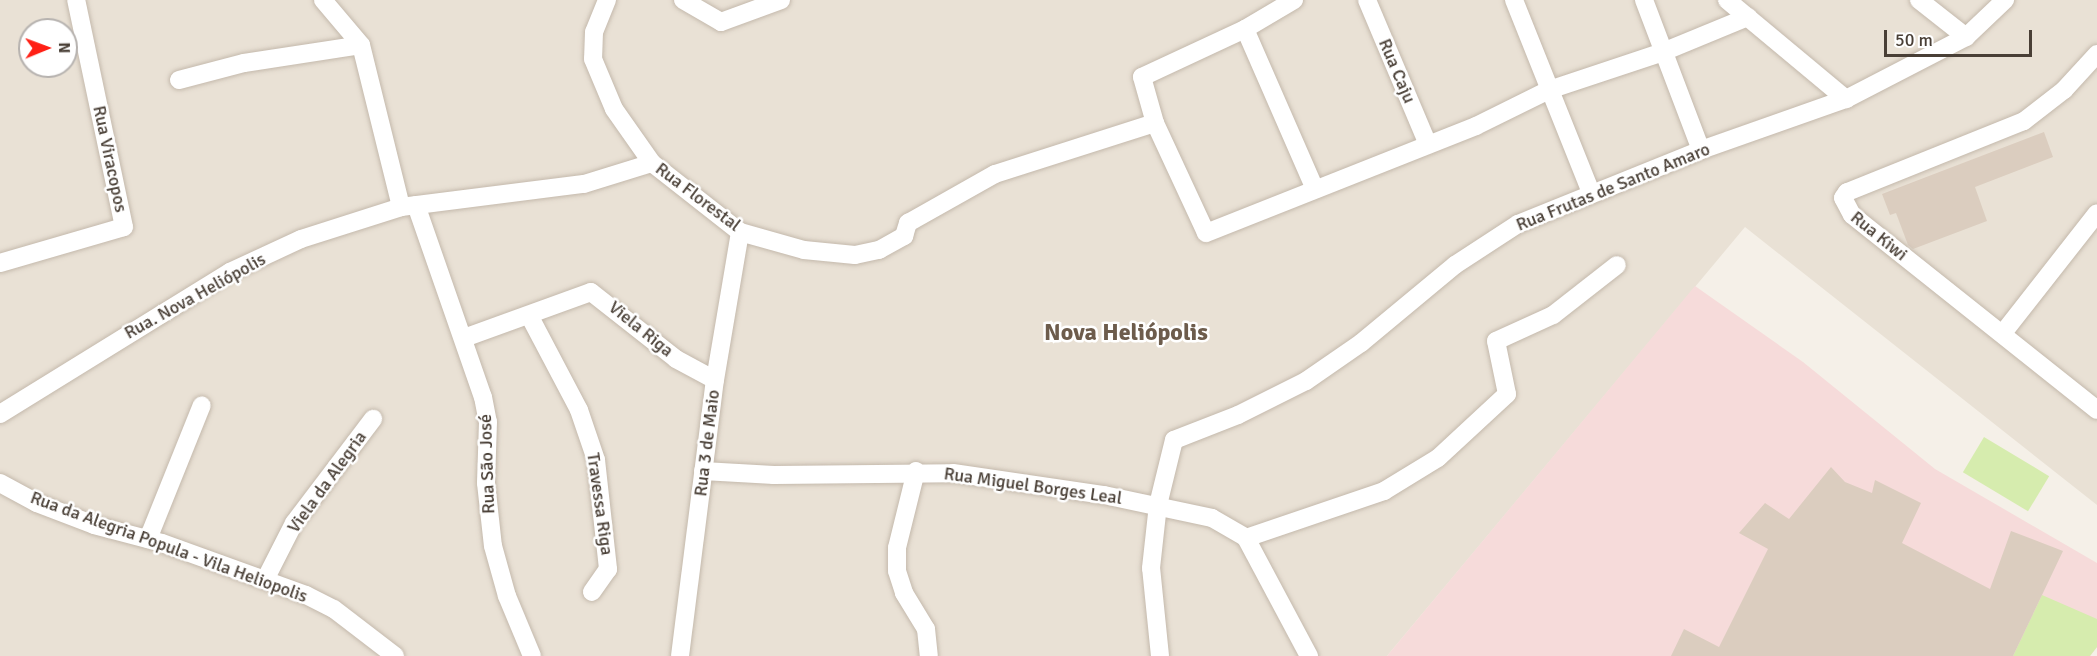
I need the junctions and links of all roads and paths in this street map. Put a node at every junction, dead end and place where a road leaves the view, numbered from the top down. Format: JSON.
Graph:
{"nodes":[{"id":1,"x":76,"y":0,"type":"edge"},
{"id":2,"x":323,"y":0,"type":"edge"},
{"id":3,"x":607,"y":0,"type":"edge"},
{"id":4,"x":683,"y":0,"type":"edge"},
{"id":5,"x":781,"y":0,"type":"edge"},
{"id":6,"x":1294,"y":0,"type":"edge"},
{"id":7,"x":1367,"y":0,"type":"edge"},
{"id":8,"x":1514,"y":0,"type":"edge"},
{"id":9,"x":1644,"y":0,"type":"edge"},
{"id":10,"x":1727,"y":0,"type":"edge"},
{"id":11,"x":1920,"y":0,"type":"edge"},
{"id":12,"x":2005,"y":0,"type":"edge"},
{"id":13,"x":1748,"y":17,"type":"junction"},
{"id":14,"x":1245,"y":29,"type":"junction"},
{"id":15,"x":1966,"y":37,"type":"junction"},
{"id":16,"x":361,"y":45,"type":"junction"},
{"id":17,"x":1663,"y":52,"type":"junction"},
{"id":18,"x":2097,"y":54,"type":"edge"},
{"id":19,"x":179,"y":80,"type":"dead end"},
{"id":20,"x":1549,"y":90,"type":"junction"},
{"id":21,"x":1846,"y":99,"type":"junction"},
{"id":22,"x":1155,"y":123,"type":"junction"},
{"id":23,"x":1427,"y":142,"type":"junction"},
{"id":24,"x":1701,"y":150,"type":"junction"},
{"id":25,"x":652,"y":163,"type":"junction"},
{"id":26,"x":1315,"y":189,"type":"junction"},
{"id":27,"x":1591,"y":193,"type":"junction"},
{"id":28,"x":409,"y":206,"type":"junction"},
{"id":29,"x":2097,"y":213,"type":"edge"},
{"id":30,"x":740,"y":232,"type":"junction"},
{"id":31,"x":0,"y":263,"type":"edge"},
{"id":32,"x":1617,"y":265,"type":"dead end"},
{"id":33,"x":530,"y":316,"type":"junction"},
{"id":34,"x":2003,"y":333,"type":"junction"},
{"id":35,"x":464,"y":338,"type":"junction"},
{"id":36,"x":715,"y":380,"type":"junction"},
{"id":37,"x":202,"y":405,"type":"dead end"},
{"id":38,"x":2097,"y":410,"type":"edge"},
{"id":39,"x":0,"y":414,"type":"edge"},
{"id":40,"x":373,"y":419,"type":"dead end"},
{"id":41,"x":703,"y":471,"type":"junction"},
{"id":42,"x":916,"y":471,"type":"junction"},
{"id":43,"x":0,"y":483,"type":"edge"},
{"id":44,"x":1158,"y":505,"type":"junction"},
{"id":45,"x":1246,"y":537,"type":"junction"},
{"id":46,"x":148,"y":539,"type":"junction"},
{"id":47,"x":266,"y":578,"type":"junction"},
{"id":48,"x":592,"y":592,"type":"dead end"},
{"id":49,"x":395,"y":656,"type":"edge"},
{"id":50,"x":532,"y":656,"type":"edge"},
{"id":51,"x":680,"y":656,"type":"edge"},
{"id":52,"x":929,"y":656,"type":"edge"},
{"id":53,"x":1160,"y":656,"type":"edge"},
{"id":54,"x":1309,"y":656,"type":"edge"}],
"edges":[{"from":1,"to":31,"type":"street","name":"Rua Viracopos"},
{"from":2,"to":16,"type":"street"},
{"from":3,"to":25,"type":"street","name":"Rua Florestal"},
{"from":4,"to":5,"type":"street"},
{"from":6,"to":14,"type":"street"},
{"from":7,"to":23,"type":"street","name":"Rua Caju"},
{"from":8,"to":20,"type":"street"},
{"from":9,"to":17,"type":"street"},
{"from":10,"to":13,"type":"street"},
{"from":11,"to":15,"type":"street"},
{"from":12,"to":15,"type":"street","name":"Rua Frutas de Santo Amaro"},
{"from":13,"to":17,"type":"street"},
{"from":13,"to":21,"type":"street"},
{"from":14,"to":22,"type":"street"},
{"from":14,"to":26,"type":"street"},
{"from":15,"to":21,"type":"street","name":"Rua Frutas de Santo Amaro"},
{"from":16,"to":19,"type":"street"},
{"from":16,"to":28,"type":"street","name":"Rua São José"},
{"from":17,"to":20,"type":"street"},
{"from":17,"to":24,"type":"street"},
{"from":18,"to":34,"type":"street","name":"Rua Kiwi"},
{"from":20,"to":23,"type":"street"},
{"from":20,"to":27,"type":"street"},
{"from":21,"to":24,"type":"street","name":"Rua Frutas de Santo Amaro"},
{"from":22,"to":26,"type":"street"},
{"from":22,"to":30,"type":"street","name":"Rua Florestal"},
{"from":23,"to":26,"type":"street"},
{"from":24,"to":27,"type":"street","name":"Rua Frutas de Santo Amaro"},
{"from":25,"to":28,"type":"street","name":"Rua. Nova Heliópolis"},
{"from":25,"to":30,"type":"street","name":"Rua Florestal"},
{"from":27,"to":44,"type":"street","name":"Rua Frutas de Santo Amaro"},
{"from":28,"to":35,"type":"street","name":"Rua São José"},
{"from":28,"to":39,"type":"street","name":"Rua. Nova Heliópolis"},
{"from":29,"to":34,"type":"street"},
{"from":30,"to":36,"type":"street","name":"Rua 3 de Maio"},
{"from":32,"to":45,"type":"street"},
{"from":33,"to":35,"type":"street","name":"Viela Riga"},
{"from":33,"to":36,"type":"street","name":"Viela Riga"},
{"from":33,"to":48,"type":"street","name":"Travessa Riga"},
{"from":34,"to":38,"type":"street","name":"Rua Kiwi"},
{"from":35,"to":50,"type":"street","name":"Rua São José"},
{"from":36,"to":41,"type":"street","name":"Rua 3 de Maio"},
{"from":37,"to":46,"type":"street"},
{"from":40,"to":47,"type":"street","name":"Viela da Alegria"},
{"from":41,"to":42,"type":"street","name":"Rua Miguel Borges Leal"},
{"from":41,"to":51,"type":"street","name":"Rua 3 de Maio"},
{"from":42,"to":44,"type":"street","name":"Rua Miguel Borges Leal"},
{"from":42,"to":52,"type":"street"},
{"from":43,"to":46,"type":"street","name":"Rua da Alegria Popula - Vila Heliopolis"},
{"from":44,"to":45,"type":"street","name":"Rua Miguel Borges Leal"},
{"from":44,"to":53,"type":"street"},
{"from":45,"to":54,"type":"street"},
{"from":46,"to":47,"type":"street","name":"Rua da Alegria Popula - Vila Heliopolis"},
{"from":47,"to":49,"type":"street","name":"Rua da Alegria Popula - Vila Heliopolis"}]}
